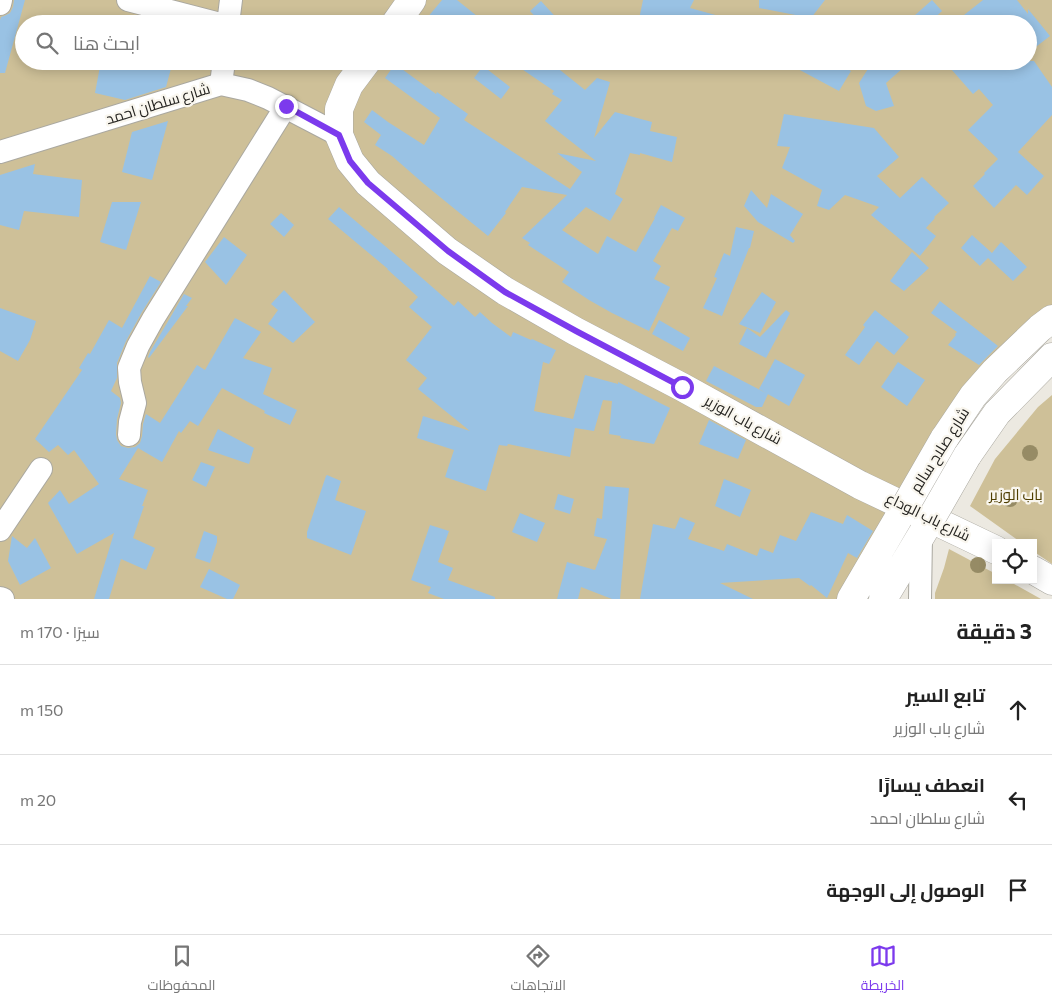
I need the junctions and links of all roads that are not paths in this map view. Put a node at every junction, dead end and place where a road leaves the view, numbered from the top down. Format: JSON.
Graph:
{"nodes":[{"id":1,"x":1,"y":0,"type":"edge"},
{"id":2,"x":128,"y":0,"type":"edge"},
{"id":3,"x":231,"y":0,"type":"edge"},
{"id":4,"x":412,"y":0,"type":"edge"},
{"id":5,"x":0,"y":4,"type":"edge"},
{"id":6,"x":186,"y":15,"type":"edge"},
{"id":7,"x":229,"y":15,"type":"edge"},
{"id":8,"x":401,"y":15,"type":"edge"},
{"id":9,"x":223,"y":70,"type":"edge"},
{"id":10,"x":360,"y":70,"type":"edge"},
{"id":11,"x":221,"y":84,"type":"junction"},
{"id":12,"x":286,"y":106,"type":"junction"},
{"id":13,"x":339,"y":135,"type":"junction"},
{"id":14,"x":0,"y":152,"type":"edge"},
{"id":15,"x":1052,"y":319,"type":"edge"},
{"id":16,"x":1052,"y":357,"type":"edge"},
{"id":17,"x":129,"y":435,"type":"dead end"},
{"id":18,"x":40,"y":469,"type":"dead end"},
{"id":19,"x":860,"y":484,"type":"joint"},
{"id":20,"x":0,"y":530,"type":"edge"},
{"id":21,"x":924,"y":530,"type":"junction"},
{"id":22,"x":992,"y":548,"type":"edge"},
{"id":23,"x":1037,"y":573,"type":"edge"},
{"id":24,"x":1052,"y":582,"type":"edge"},
{"id":25,"x":851,"y":599,"type":"edge"},
{"id":26,"x":883,"y":599,"type":"edge"},
{"id":27,"x":920,"y":599,"type":"edge"}],
"edges":[{"from":1,"to":5,"type":"street"},
{"from":2,"to":6,"type":"street"},
{"from":3,"to":7,"type":"street"},
{"from":4,"to":8,"type":"main road"},
{"from":9,"to":11,"type":"street"},
{"from":10,"to":13,"type":"main road","name":"شارع باب الوزير"},
{"from":11,"to":12,"type":"street","name":"شارع سلطان احمد"},
{"from":11,"to":14,"type":"street","name":"شارع سلطان احمد"},
{"from":12,"to":13,"type":"street","name":"شارع سلطان احمد"},
{"from":12,"to":17,"type":"street"},
{"from":13,"to":19,"type":"main road","name":"شارع باب الوزير"},
{"from":15,"to":25,"type":"main road","name":"شارع صلاح سالم","bridge":true},
{"from":16,"to":21,"type":"main road","name":"شارع صلاح سالم","bridge":true},
{"from":18,"to":20,"type":"street"},
{"from":19,"to":22,"type":"main road","name":"شارع باب الوداع"},
{"from":21,"to":26,"type":"main road","name":"شارع صلاح سالم"},
{"from":21,"to":27,"type":"street"},
{"from":23,"to":24,"type":"main road"}]}
